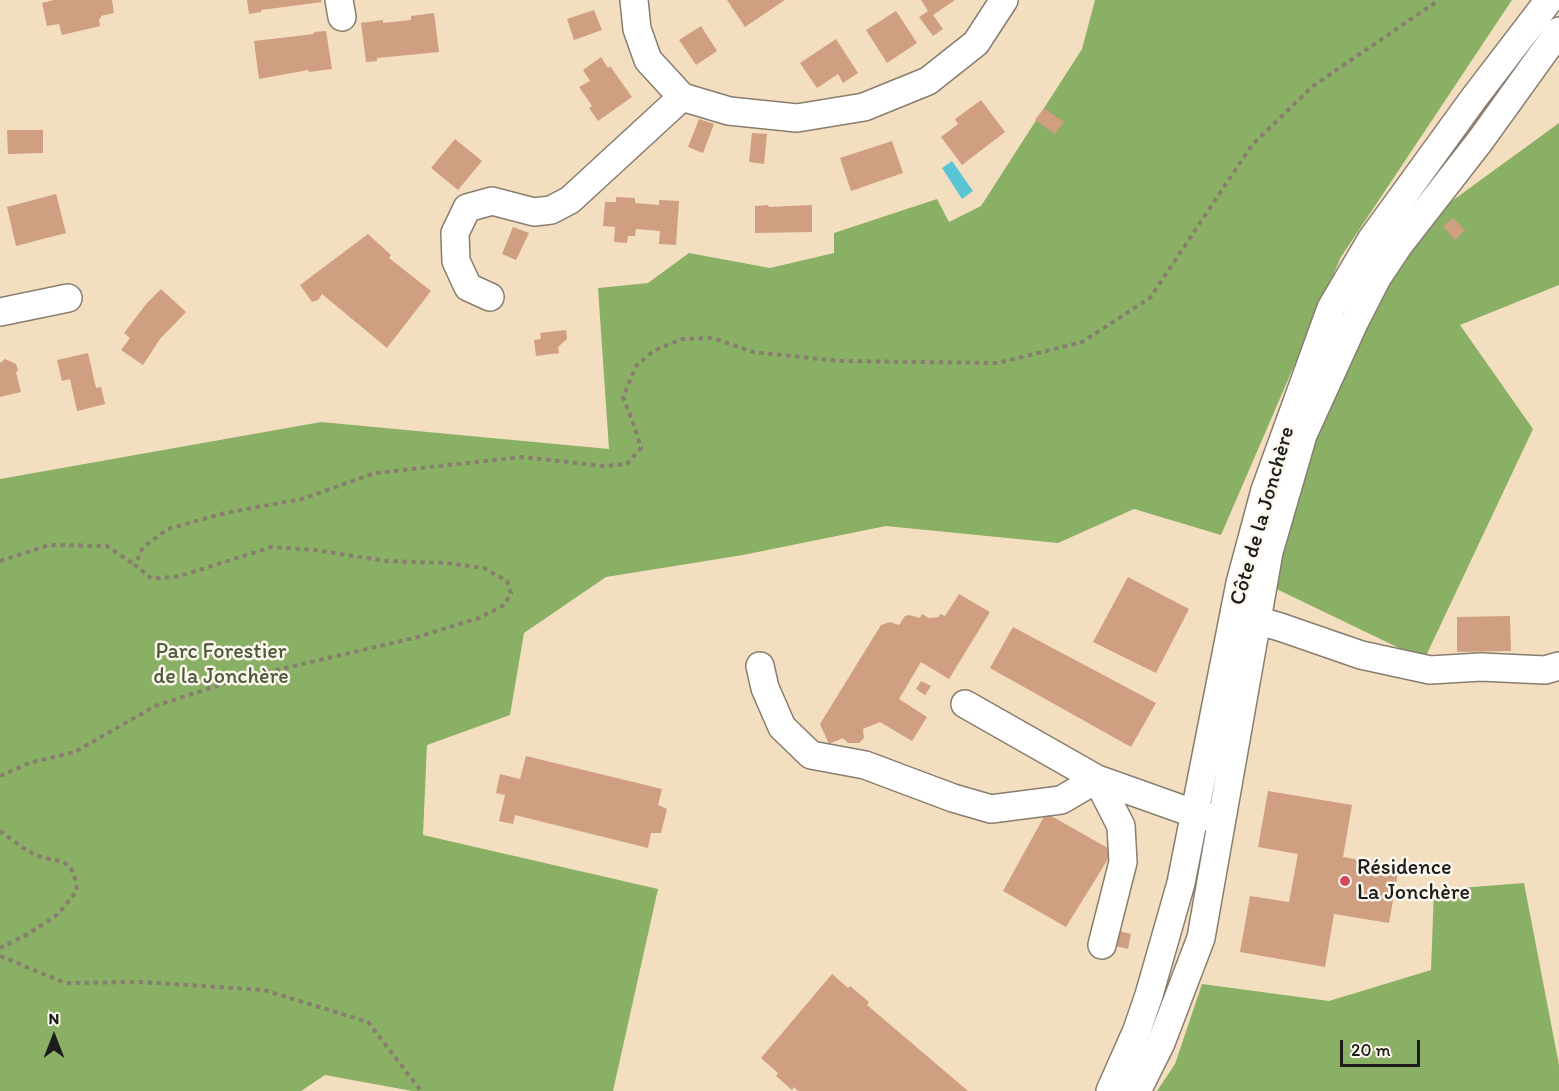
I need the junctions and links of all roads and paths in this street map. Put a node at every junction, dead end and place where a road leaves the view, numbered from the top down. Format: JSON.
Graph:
{"nodes":[{"id":1,"x":634,"y":0,"type":"edge"},
{"id":2,"x":1004,"y":0,"type":"edge"},
{"id":3,"x":1439,"y":0,"type":"edge"},
{"id":4,"x":1549,"y":0,"type":"edge"},
{"id":5,"x":1559,"y":31,"type":"edge"},
{"id":6,"x":682,"y":97,"type":"junction"},
{"id":7,"x":490,"y":297,"type":"dead end"},
{"id":8,"x":68,"y":298,"type":"dead end"},
{"id":9,"x":0,"y":312,"type":"edge"},
{"id":10,"x":0,"y":561,"type":"edge"},
{"id":11,"x":135,"y":565,"type":"junction"},
{"id":12,"x":1247,"y":617,"type":"junction"},
{"id":13,"x":760,"y":666,"type":"dead end"},
{"id":14,"x":1559,"y":666,"type":"edge"},
{"id":15,"x":965,"y":704,"type":"dead end"},
{"id":16,"x":0,"y":776,"type":"edge"},
{"id":17,"x":1097,"y":779,"type":"junction"},
{"id":18,"x":1194,"y":813,"type":"junction"},
{"id":19,"x":1222,"y":820,"type":"junction"},
{"id":20,"x":0,"y":831,"type":"edge"},
{"id":21,"x":1102,"y":945,"type":"dead end"},
{"id":22,"x":0,"y":948,"type":"edge"},
{"id":23,"x":0,"y":956,"type":"edge"},
{"id":24,"x":421,"y":1091,"type":"edge"},
{"id":25,"x":1110,"y":1091,"type":"edge"},
{"id":26,"x":1137,"y":1091,"type":"edge"}],
"edges":[{"from":1,"to":6,"type":"street"},
{"from":2,"to":6,"type":"street"},
{"from":3,"to":11,"type":"path"},
{"from":4,"to":12,"type":"street","name":"Côte de la Jonchère"},
{"from":5,"to":12,"type":"street","name":"Côte de la Jonchère"},
{"from":6,"to":7,"type":"street"},
{"from":8,"to":9,"type":"street"},
{"from":10,"to":11,"type":"path"},
{"from":11,"to":16,"type":"path"},
{"from":12,"to":14,"type":"street"},
{"from":12,"to":18,"type":"street","name":"Côte de la Jonchère"},
{"from":12,"to":19,"type":"street","name":"Côte de la Jonchère"},
{"from":13,"to":17,"type":"street"},
{"from":15,"to":17,"type":"street"},
{"from":17,"to":18,"type":"street"},
{"from":17,"to":21,"type":"street"},
{"from":18,"to":19,"type":"street"},
{"from":18,"to":25,"type":"street","name":"Côte de la Jonchère"},
{"from":19,"to":26,"type":"street","name":"Côte de la Jonchère"},
{"from":20,"to":22,"type":"path"},
{"from":23,"to":24,"type":"path"}]}
